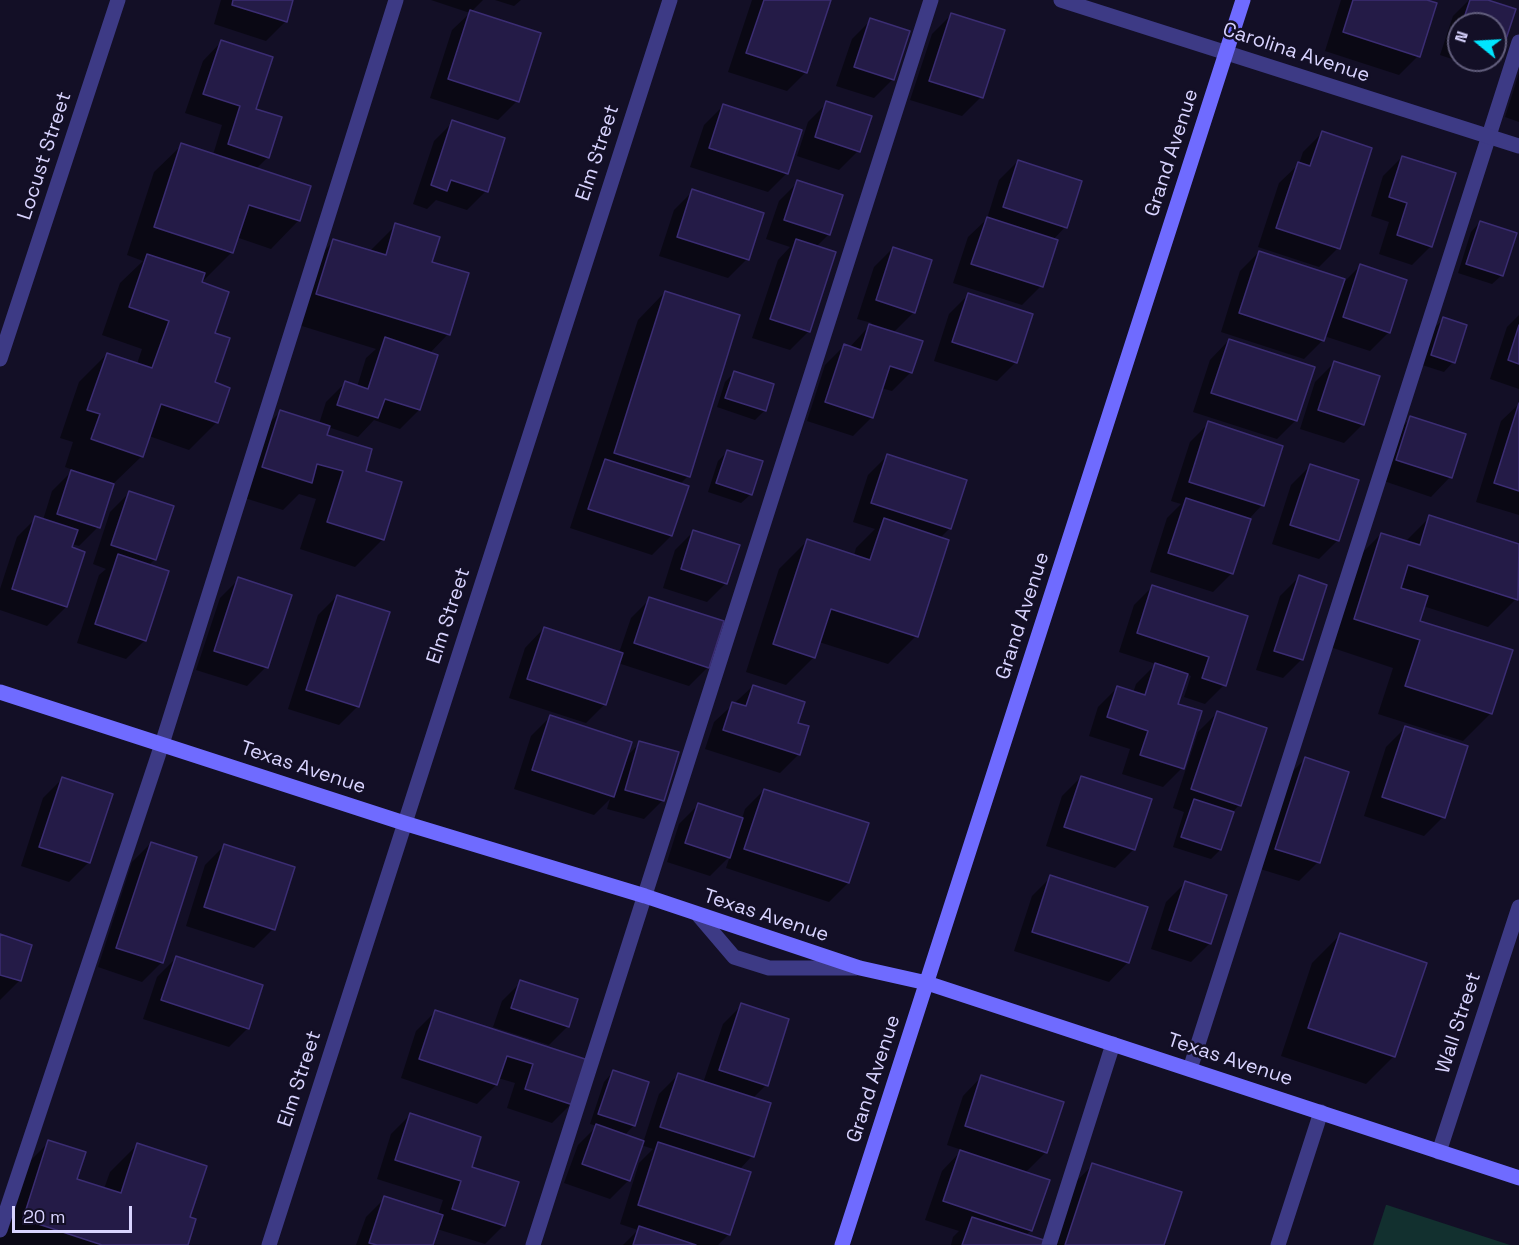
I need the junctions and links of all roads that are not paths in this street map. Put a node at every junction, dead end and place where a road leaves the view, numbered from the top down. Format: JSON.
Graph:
{"nodes":[{"id":1,"x":118,"y":0,"type":"edge"},
{"id":2,"x":396,"y":0,"type":"edge"},
{"id":3,"x":670,"y":0,"type":"edge"},
{"id":4,"x":931,"y":0,"type":"edge"},
{"id":5,"x":1061,"y":0,"type":"edge"},
{"id":6,"x":1243,"y":0,"type":"edge"},
{"id":7,"x":1519,"y":42,"type":"edge"},
{"id":8,"x":1226,"y":53,"type":"junction"},
{"id":9,"x":1489,"y":136,"type":"junction"},
{"id":10,"x":1519,"y":146,"type":"edge"},
{"id":11,"x":0,"y":359,"type":"edge"},
{"id":12,"x":0,"y":692,"type":"edge"},
{"id":13,"x":162,"y":744,"type":"junction"},
{"id":14,"x":404,"y":823,"type":"junction"},
{"id":15,"x":645,"y":896,"type":"junction"},
{"id":16,"x":1519,"y":908,"type":"edge"},
{"id":17,"x":699,"y":916,"type":"junction"},
{"id":18,"x":860,"y":968,"type":"junction"},
{"id":19,"x":927,"y":983,"type":"junction"},
{"id":20,"x":1113,"y":1044,"type":"junction"},
{"id":21,"x":1190,"y":1069,"type":"junction"},
{"id":22,"x":1321,"y":1112,"type":"junction"},
{"id":23,"x":1439,"y":1152,"type":"junction"},
{"id":24,"x":1519,"y":1178,"type":"edge"},
{"id":25,"x":0,"y":1230,"type":"edge"},
{"id":26,"x":269,"y":1245,"type":"edge"},
{"id":27,"x":533,"y":1245,"type":"edge"},
{"id":28,"x":842,"y":1245,"type":"edge"},
{"id":29,"x":1049,"y":1245,"type":"edge"},
{"id":30,"x":1278,"y":1245,"type":"edge"}],
"edges":[{"from":1,"to":11,"type":"street","name":"Locust Street"},
{"from":2,"to":13,"type":"street"},
{"from":3,"to":14,"type":"street","name":"Elm Street"},
{"from":4,"to":15,"type":"street"},
{"from":5,"to":8,"type":"street","name":"Carolina Avenue"},
{"from":6,"to":8,"type":"street","name":"Grand Avenue"},
{"from":7,"to":9,"type":"street"},
{"from":8,"to":9,"type":"street","name":"Carolina Avenue"},
{"from":8,"to":19,"type":"street","name":"Grand Avenue"},
{"from":9,"to":10,"type":"street","name":"Carolina Avenue"},
{"from":9,"to":21,"type":"street"},
{"from":12,"to":13,"type":"street","name":"Texas Avenue"},
{"from":13,"to":14,"type":"street","name":"Texas Avenue"},
{"from":13,"to":25,"type":"street"},
{"from":14,"to":15,"type":"street","name":"Texas Avenue"},
{"from":14,"to":26,"type":"street","name":"Elm Street"},
{"from":15,"to":17,"type":"street","name":"Texas Avenue"},
{"from":15,"to":27,"type":"street"},
{"from":16,"to":23,"type":"street","name":"Wall Street"},
{"from":17,"to":18,"type":"street","name":"Texas Avenue"},
{"from":17,"to":18,"type":"street"},
{"from":18,"to":19,"type":"street","name":"Texas Avenue"},
{"from":19,"to":20,"type":"street","name":"Texas Avenue"},
{"from":19,"to":28,"type":"street","name":"Grand Avenue"},
{"from":20,"to":21,"type":"street","name":"Texas Avenue"},
{"from":20,"to":29,"type":"street"},
{"from":21,"to":22,"type":"street","name":"Texas Avenue"},
{"from":22,"to":23,"type":"street","name":"Texas Avenue"},
{"from":22,"to":30,"type":"street"},
{"from":23,"to":24,"type":"street","name":"Texas Avenue"}]}
